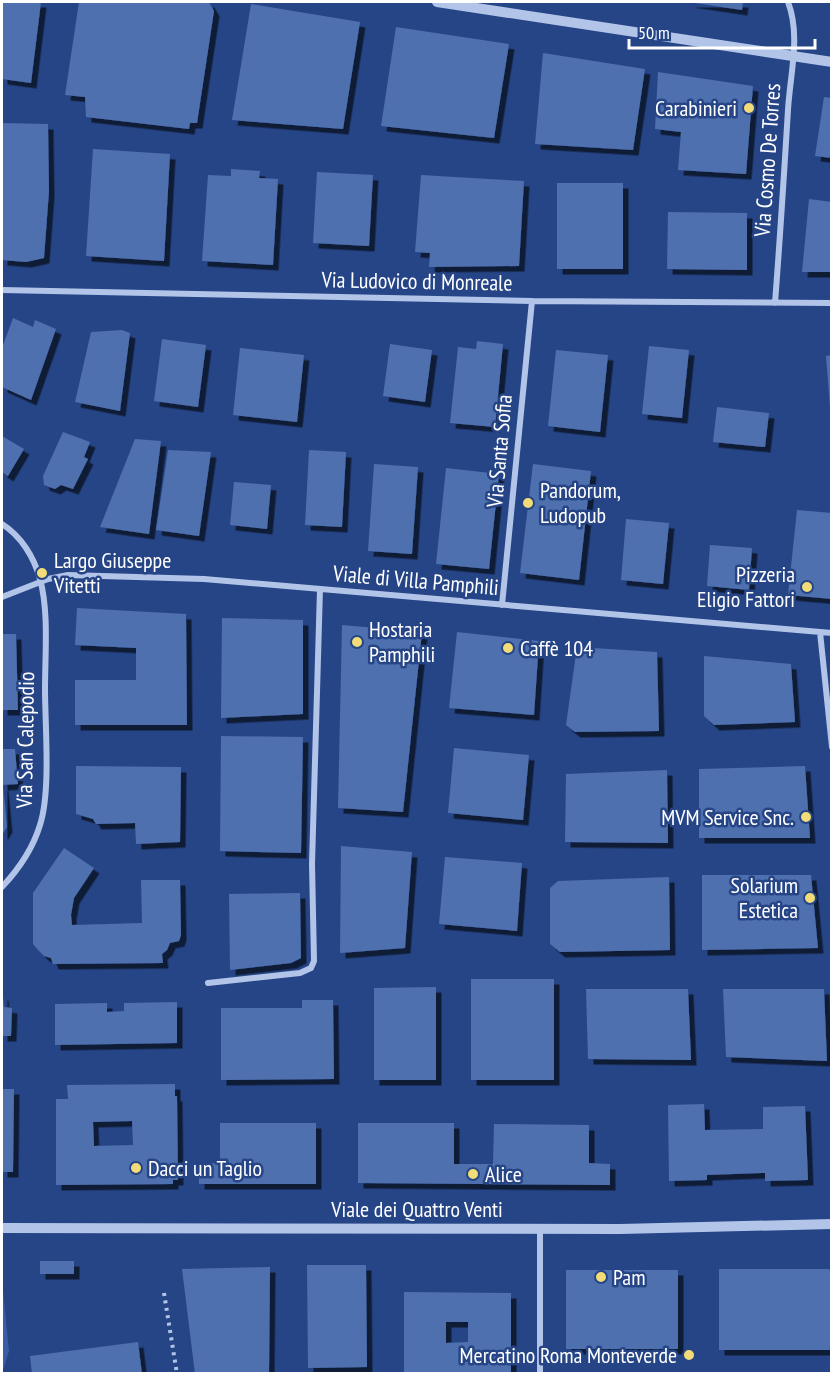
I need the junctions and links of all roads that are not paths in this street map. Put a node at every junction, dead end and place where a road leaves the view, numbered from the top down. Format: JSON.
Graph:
{"nodes":[{"id":1,"x":437,"y":2,"type":"edge"},
{"id":2,"x":788,"y":2,"type":"edge"},
{"id":3,"x":793,"y":56,"type":"junction"},
{"id":4,"x":831,"y":62,"type":"edge"},
{"id":5,"x":2,"y":290,"type":"edge"},
{"id":6,"x":532,"y":301,"type":"junction"},
{"id":7,"x":775,"y":303,"type":"junction"},
{"id":8,"x":831,"y":303,"type":"edge"},
{"id":9,"x":2,"y":524,"type":"edge"},
{"id":10,"x":41,"y":582,"type":"junction"},
{"id":11,"x":320,"y":589,"type":"junction"},
{"id":12,"x":2,"y":597,"type":"edge"},
{"id":13,"x":502,"y":605,"type":"junction"},
{"id":14,"x":820,"y":632,"type":"junction"},
{"id":15,"x":831,"y":633,"type":"edge"},
{"id":16,"x":831,"y":747,"type":"edge"},
{"id":17,"x":2,"y":887,"type":"edge"},
{"id":18,"x":208,"y":983,"type":"dead end"},
{"id":19,"x":831,"y":1224,"type":"edge"},
{"id":20,"x":2,"y":1228,"type":"edge"},
{"id":21,"x":540,"y":1229,"type":"junction"},
{"id":22,"x":540,"y":1374,"type":"edge"}],
"edges":[{"from":1,"to":3,"type":"street"},
{"from":2,"to":3,"type":"street","name":"Via Cosmo De Torres"},
{"from":3,"to":4,"type":"street"},
{"from":3,"to":7,"type":"street","name":"Via Cosmo De Torres"},
{"from":5,"to":6,"type":"street","name":"Via Ludovico di Monreale"},
{"from":6,"to":7,"type":"street","name":"Via Ludovico di Monreale"},
{"from":6,"to":13,"type":"street","name":"Via Santa Sofia"},
{"from":7,"to":8,"type":"street","name":"Via Ludovico di Monreale"},
{"from":9,"to":10,"type":"street"},
{"from":10,"to":11,"type":"street","name":"Viale di Villa Pamphili"},
{"from":10,"to":12,"type":"street","name":"Viale di Villa Pamphili"},
{"from":10,"to":17,"type":"street","name":"Via San Calepodio"},
{"from":11,"to":13,"type":"street","name":"Viale di Villa Pamphili"},
{"from":11,"to":18,"type":"street"},
{"from":13,"to":14,"type":"street","name":"Viale di Villa Pamphili"},
{"from":14,"to":15,"type":"street","name":"Viale di Villa Pamphili"},
{"from":14,"to":16,"type":"street"},
{"from":19,"to":21,"type":"street","name":"Viale dei Quattro Venti"},
{"from":20,"to":21,"type":"street","name":"Viale dei Quattro Venti"},
{"from":21,"to":22,"type":"street"}]}
